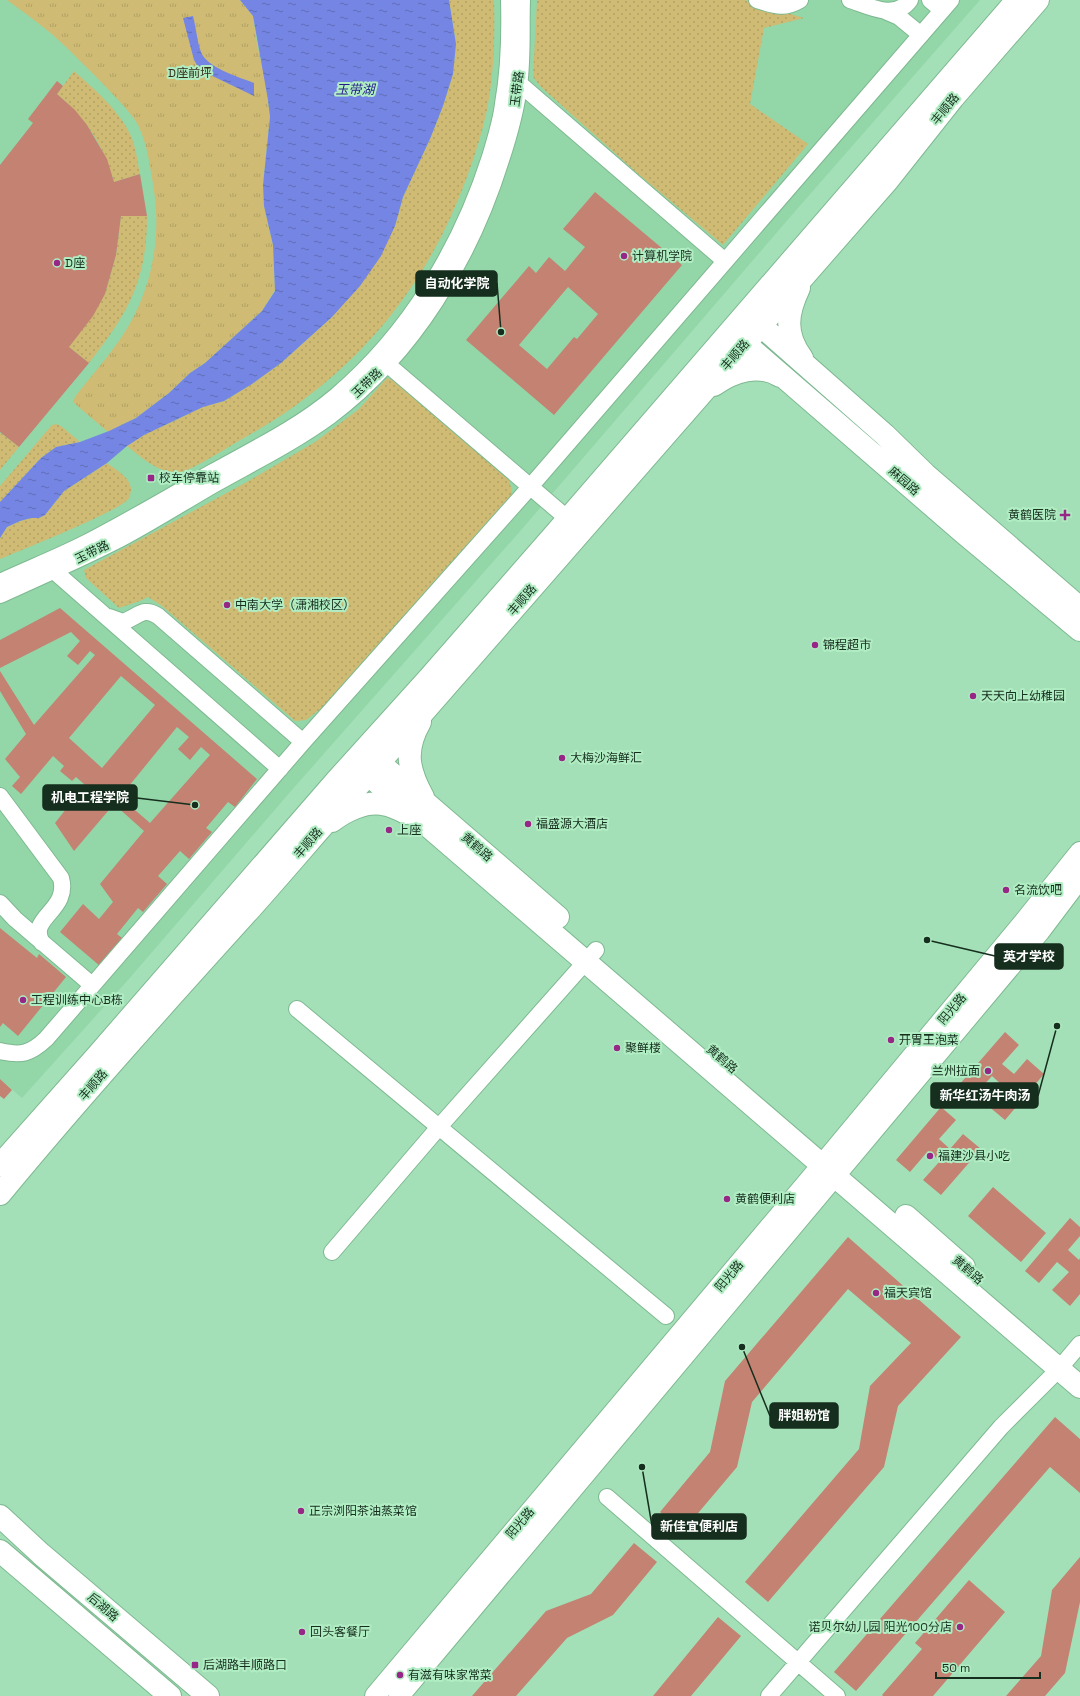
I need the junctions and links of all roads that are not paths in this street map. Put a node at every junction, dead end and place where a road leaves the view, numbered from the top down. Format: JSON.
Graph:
{"nodes":[{"id":1,"x":509,"y":0,"type":"edge"},
{"id":2,"x":522,"y":0,"type":"edge"},
{"id":3,"x":757,"y":0,"type":"edge"},
{"id":4,"x":800,"y":0,"type":"edge"},
{"id":5,"x":850,"y":0,"type":"edge"},
{"id":6,"x":910,"y":0,"type":"edge"},
{"id":7,"x":930,"y":0,"type":"edge"},
{"id":8,"x":1017,"y":0,"type":"edge"},
{"id":9,"x":1038,"y":0,"type":"edge"},
{"id":10,"x":947,"y":5,"type":"edge"},
{"id":11,"x":885,"y":11,"type":"junction"},
{"id":12,"x":921,"y":35,"type":"junction"},
{"id":13,"x":507,"y":73,"type":"junction"},
{"id":14,"x":520,"y":84,"type":"junction"},
{"id":15,"x":725,"y":261,"type":"junction"},
{"id":16,"x":807,"y":272,"type":"junction"},
{"id":17,"x":753,"y":319,"type":"junction"},
{"id":18,"x":738,"y":337,"type":"junction"},
{"id":19,"x":383,"y":360,"type":"junction"},
{"id":20,"x":814,"y":373,"type":"junction"},
{"id":21,"x":787,"y":379,"type":"junction"},
{"id":22,"x":692,"y":405,"type":"junction"},
{"id":23,"x":530,"y":487,"type":"junction"},
{"id":24,"x":568,"y":519,"type":"junction"},
{"id":25,"x":54,"y":571,"type":"junction"},
{"id":26,"x":0,"y":582,"type":"edge"},
{"id":27,"x":0,"y":595,"type":"edge"},
{"id":28,"x":1080,"y":608,"type":"edge"},
{"id":29,"x":106,"y":616,"type":"junction"},
{"id":30,"x":134,"y":617,"type":"junction"},
{"id":31,"x":1080,"y":630,"type":"edge"},
{"id":32,"x":134,"y":641,"type":"junction"},
{"id":33,"x":430,"y":705,"type":"junction"},
{"id":34,"x":303,"y":742,"type":"junction"},
{"id":35,"x":366,"y":762,"type":"junction"},
{"id":36,"x":280,"y":769,"type":"junction"},
{"id":37,"x":0,"y":796,"type":"edge"},
{"id":38,"x":436,"y":822,"type":"junction"},
{"id":39,"x":314,"y":836,"type":"junction"},
{"id":40,"x":1080,"y":852,"type":"edge"},
{"id":41,"x":1080,"y":878,"type":"edge"},
{"id":42,"x":0,"y":903,"type":"edge"},
{"id":43,"x":14,"y":919,"type":"junction"},
{"id":44,"x":44,"y":919,"type":"junction"},
{"id":45,"x":42,"y":943,"type":"junction"},
{"id":46,"x":591,"y":956,"type":"junction"},
{"id":47,"x":92,"y":986,"type":"junction"},
{"id":48,"x":297,"y":1009,"type":"dead end"},
{"id":49,"x":0,"y":1051,"type":"edge"},
{"id":50,"x":439,"y":1127,"type":"junction"},
{"id":51,"x":833,"y":1164,"type":"junction"},
{"id":52,"x":0,"y":1165,"type":"edge"},
{"id":53,"x":0,"y":1194,"type":"edge"},
{"id":54,"x":332,"y":1252,"type":"dead end"},
{"id":55,"x":666,"y":1316,"type":"dead end"},
{"id":56,"x":1072,"y":1360,"type":"edge"},
{"id":57,"x":1080,"y":1387,"type":"edge"},
{"id":58,"x":607,"y":1497,"type":"dead end"},
{"id":59,"x":0,"y":1516,"type":"edge"},
{"id":60,"x":0,"y":1551,"type":"edge"},
{"id":61,"x":798,"y":1662,"type":"junction"},
{"id":62,"x":170,"y":1696,"type":"edge"},
{"id":63,"x":208,"y":1696,"type":"edge"},
{"id":64,"x":375,"y":1696,"type":"edge"},
{"id":65,"x":398,"y":1696,"type":"edge"},
{"id":66,"x":769,"y":1696,"type":"edge"},
{"id":67,"x":837,"y":1696,"type":"edge"}],
"edges":[{"from":1,"to":13,"type":"street"},
{"from":2,"to":14,"type":"street","name":"玉带路"},
{"from":3,"to":4,"type":"street"},
{"from":5,"to":11,"type":"street"},
{"from":6,"to":11,"type":"street"},
{"from":7,"to":10,"type":"street"},
{"from":8,"to":17,"type":"main road"},
{"from":9,"to":16,"type":"main road","name":"丰顺路"},
{"from":10,"to":12,"type":"street"},
{"from":11,"to":12,"type":"street"},
{"from":12,"to":15,"type":"street"},
{"from":13,"to":14,"type":"street"},
{"from":13,"to":19,"type":"street"},
{"from":14,"to":15,"type":"street"},
{"from":14,"to":19,"type":"street","name":"玉带路"},
{"from":15,"to":23,"type":"street"},
{"from":16,"to":17,"type":"main road","name":"丰顺路"},
{"from":16,"to":20,"type":"main road"},
{"from":17,"to":18,"type":"main road","name":"丰顺路"},
{"from":17,"to":20,"type":"main road"},
{"from":18,"to":21,"type":"main road","name":"麻园路"},
{"from":18,"to":22,"type":"main road","name":"丰顺路"},
{"from":18,"to":24,"type":"main road"},
{"from":19,"to":23,"type":"street"},
{"from":19,"to":25,"type":"street","name":"玉带路"},
{"from":19,"to":26,"type":"street"},
{"from":20,"to":28,"type":"main road"},
{"from":21,"to":22,"type":"main road"},
{"from":21,"to":31,"type":"main road","name":"麻园路"},
{"from":22,"to":33,"type":"main road","name":"丰顺路"},
{"from":23,"to":24,"type":"street"},
{"from":23,"to":34,"type":"street"},
{"from":24,"to":35,"type":"main road"},
{"from":25,"to":27,"type":"street","name":"玉带路"},
{"from":25,"to":29,"type":"street"},
{"from":29,"to":30,"type":"street"},
{"from":29,"to":32,"type":"street"},
{"from":30,"to":32,"type":"street"},
{"from":30,"to":34,"type":"street"},
{"from":32,"to":36,"type":"street"},
{"from":33,"to":35,"type":"main road","name":"丰顺路"},
{"from":33,"to":38,"type":"main road"},
{"from":34,"to":36,"type":"street"},
{"from":35,"to":38,"type":"main road","name":"黄鹤路"},
{"from":35,"to":39,"type":"main road","name":"丰顺路"},
{"from":35,"to":52,"type":"main road"},
{"from":36,"to":47,"type":"street"},
{"from":37,"to":44,"type":"street"},
{"from":38,"to":39,"type":"main road"},
{"from":38,"to":46,"type":"main road","name":"黄鹤路"},
{"from":39,"to":53,"type":"main road","name":"丰顺路"},
{"from":40,"to":51,"type":"street","name":"阳光路"},
{"from":41,"to":51,"type":"street","name":"阳光路"},
{"from":42,"to":43,"type":"street"},
{"from":43,"to":44,"type":"street"},
{"from":43,"to":45,"type":"street"},
{"from":44,"to":45,"type":"street"},
{"from":45,"to":47,"type":"street"},
{"from":46,"to":50,"type":"street"},
{"from":46,"to":51,"type":"main road","name":"黄鹤路"},
{"from":47,"to":49,"type":"street"},
{"from":48,"to":50,"type":"street"},
{"from":50,"to":54,"type":"street"},
{"from":50,"to":55,"type":"street"},
{"from":51,"to":56,"type":"main road","name":"黄鹤路"},
{"from":51,"to":64,"type":"street","name":"阳光路"},
{"from":51,"to":65,"type":"street","name":"阳光路"},
{"from":56,"to":57,"type":"main road","name":"黄鹤路"},
{"from":56,"to":61,"type":"street"},
{"from":58,"to":61,"type":"street"},
{"from":59,"to":63,"type":"main road","name":"后湖路"},
{"from":60,"to":62,"type":"main road"},
{"from":61,"to":66,"type":"street"},
{"from":61,"to":67,"type":"street"}]}
